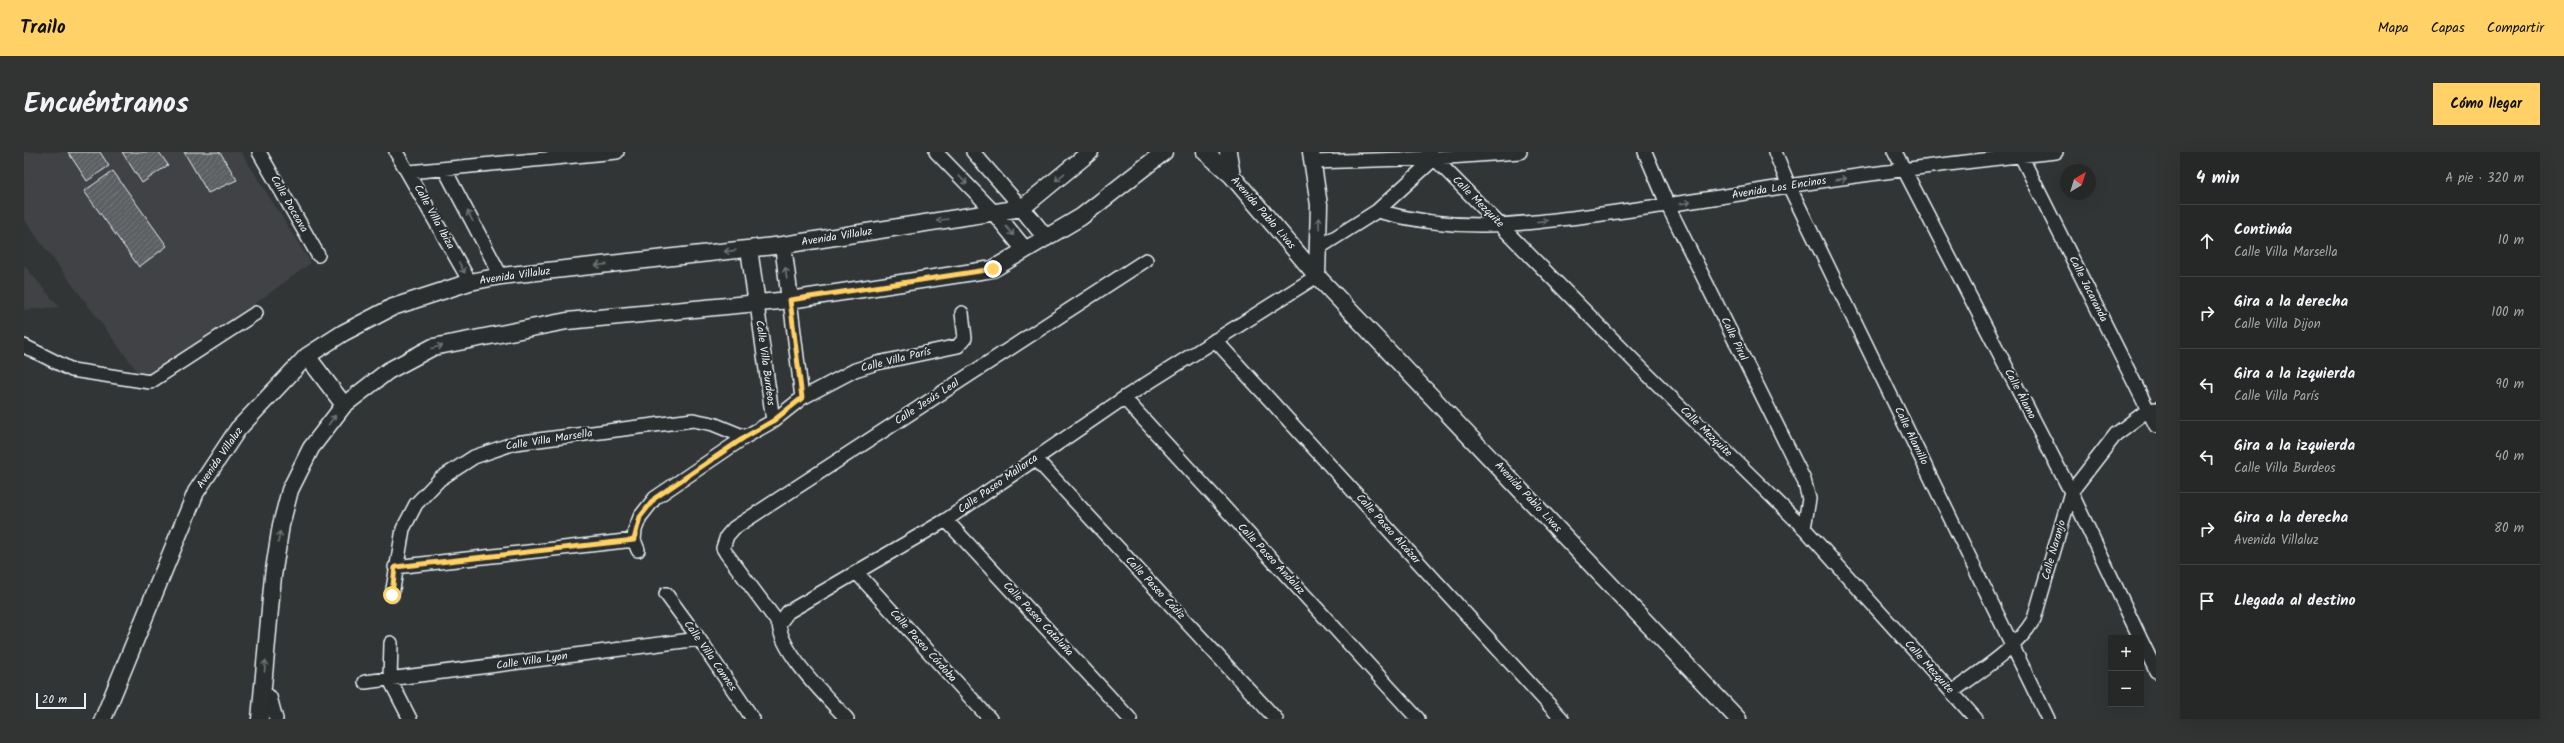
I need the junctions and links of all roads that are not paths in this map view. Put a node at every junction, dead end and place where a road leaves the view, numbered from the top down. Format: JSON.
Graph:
{"nodes":[{"id":1,"x":259,"y":152,"type":"edge"},
{"id":2,"x":396,"y":152,"type":"edge"},
{"id":3,"x":617,"y":152,"type":"edge"},
{"id":4,"x":936,"y":152,"type":"edge"},
{"id":5,"x":973,"y":152,"type":"edge"},
{"id":6,"x":1090,"y":152,"type":"edge"},
{"id":7,"x":1205,"y":152,"type":"edge"},
{"id":8,"x":1228,"y":152,"type":"edge"},
{"id":9,"x":1520,"y":152,"type":"edge"},
{"id":10,"x":1645,"y":152,"type":"edge"},
{"id":11,"x":1775,"y":152,"type":"edge"},
{"id":12,"x":1895,"y":152,"type":"edge"},
{"id":13,"x":2056,"y":152,"type":"edge"},
{"id":14,"x":1160,"y":154,"type":"edge"},
{"id":15,"x":2020,"y":154,"type":"edge"},
{"id":16,"x":1432,"y":155,"type":"edge"},
{"id":17,"x":544,"y":156,"type":"edge"},
{"id":18,"x":1312,"y":157,"type":"edge"},
{"id":19,"x":445,"y":170,"type":"junction"},
{"id":20,"x":1903,"y":170,"type":"junction"},
{"id":21,"x":409,"y":172,"type":"junction"},
{"id":22,"x":1232,"y":176,"type":"junction"},
{"id":23,"x":1789,"y":186,"type":"junction"},
{"id":24,"x":1668,"y":206,"type":"junction"},
{"id":25,"x":1022,"y":208,"type":"junction"},
{"id":26,"x":1377,"y":211,"type":"junction"},
{"id":27,"x":994,"y":212,"type":"junction"},
{"id":28,"x":1503,"y":226,"type":"junction"},
{"id":29,"x":1046,"y":238,"type":"junction"},
{"id":30,"x":783,"y":245,"type":"junction"},
{"id":31,"x":1320,"y":247,"type":"junction"},
{"id":32,"x":749,"y":249,"type":"junction"},
{"id":33,"x":1025,"y":250,"type":"junction"},
{"id":34,"x":318,"y":255,"type":"dead end"},
{"id":35,"x":1146,"y":260,"type":"dead end"},
{"id":36,"x":501,"y":276,"type":"junction"},
{"id":37,"x":1317,"y":276,"type":"junction"},
{"id":38,"x":470,"y":282,"type":"junction"},
{"id":39,"x":790,"y":300,"type":"junction"},
{"id":40,"x":757,"y":304,"type":"junction"},
{"id":41,"x":962,"y":312,"type":"dead end"},
{"id":42,"x":256,"y":313,"type":"dead end"},
{"id":43,"x":1215,"y":340,"type":"junction"},
{"id":44,"x":24,"y":346,"type":"edge"},
{"id":45,"x":306,"y":356,"type":"junction"},
{"id":46,"x":802,"y":398,"type":"junction"},
{"id":47,"x":1124,"y":398,"type":"junction"},
{"id":48,"x":344,"y":405,"type":"junction"},
{"id":49,"x":2152,"y":409,"type":"edge"},
{"id":50,"x":773,"y":421,"type":"junction"},
{"id":51,"x":2156,"y":426,"type":"edge"},
{"id":52,"x":745,"y":437,"type":"junction"},
{"id":53,"x":1035,"y":458,"type":"junction"},
{"id":54,"x":2071,"y":492,"type":"junction"},
{"id":55,"x":946,"y":520,"type":"junction"},
{"id":56,"x":1804,"y":528,"type":"junction"},
{"id":57,"x":395,"y":567,"type":"junction"},
{"id":58,"x":857,"y":573,"type":"junction"},
{"id":59,"x":666,"y":594,"type":"dead end"},
{"id":60,"x":392,"y":595,"type":"dead end"},
{"id":61,"x":779,"y":624,"type":"junction"},
{"id":62,"x":2139,"y":635,"type":"edge"},
{"id":63,"x":699,"y":639,"type":"junction"},
{"id":64,"x":391,"y":643,"type":"dead end"},
{"id":65,"x":2144,"y":645,"type":"edge"},
{"id":66,"x":2013,"y":646,"type":"junction"},
{"id":67,"x":2156,"y":671,"type":"edge"},
{"id":68,"x":390,"y":680,"type":"junction"},
{"id":69,"x":365,"y":682,"type":"dead end"},
{"id":70,"x":1952,"y":692,"type":"junction"},
{"id":71,"x":268,"y":699,"type":"junction"},
{"id":72,"x":103,"y":719,"type":"edge"},
{"id":73,"x":260,"y":719,"type":"edge"},
{"id":74,"x":276,"y":719,"type":"edge"},
{"id":75,"x":410,"y":719,"type":"edge"},
{"id":76,"x":753,"y":719,"type":"edge"},
{"id":77,"x":847,"y":719,"type":"edge"},
{"id":78,"x":990,"y":719,"type":"edge"},
{"id":79,"x":1130,"y":719,"type":"edge"},
{"id":80,"x":1276,"y":719,"type":"edge"},
{"id":81,"x":1418,"y":719,"type":"edge"},
{"id":82,"x":1562,"y":719,"type":"edge"},
{"id":83,"x":1738,"y":719,"type":"edge"},
{"id":84,"x":1976,"y":719,"type":"edge"},
{"id":85,"x":2048,"y":719,"type":"edge"}],
"edges":[{"from":1,"to":34,"type":"street","name":"Calle Doceava"},
{"from":2,"to":21,"type":"street","name":"Calle Villa Ibiza"},
{"from":3,"to":17,"type":"street"},
{"from":4,"to":27,"type":"street","one_way":true},
{"from":5,"to":25,"type":"street"},
{"from":6,"to":25,"type":"street","one_way":true},
{"from":7,"to":22,"type":"street","name":"Avenida Pablo Livas"},
{"from":8,"to":22,"type":"street"},
{"from":9,"to":16,"type":"street"},
{"from":10,"to":24,"type":"street","name":"Calle Pirul"},
{"from":11,"to":23,"type":"street","name":"Calle Alamillo"},
{"from":12,"to":20,"type":"street","name":"Calle Álamo"},
{"from":13,"to":15,"type":"street","name":"Avenida Los Encinos"},
{"from":14,"to":29,"type":"street"},
{"from":15,"to":20,"type":"street","name":"Avenida Los Encinos"},
{"from":15,"to":49,"type":"street","name":"Calle Jacaranda"},
{"from":16,"to":18,"type":"street"},
{"from":16,"to":26,"type":"street"},
{"from":16,"to":28,"type":"street","name":"Calle Mezquite"},
{"from":17,"to":19,"type":"street"},
{"from":31,"to":18,"type":"street","one_way":true},
{"from":19,"to":21,"type":"street"},
{"from":36,"to":19,"type":"street","one_way":true},
{"from":23,"to":20,"type":"street","name":"Avenida Los Encinos","one_way":true},
{"from":20,"to":54,"type":"street","name":"Calle Álamo"},
{"from":21,"to":38,"type":"street","name":"Calle Villa Ibiza","one_way":true},
{"from":22,"to":37,"type":"street","name":"Avenida Pablo Livas"},
{"from":24,"to":23,"type":"street","name":"Avenida Los Encinos","one_way":true},
{"from":23,"to":66,"type":"street","name":"Calle Alamillo"},
{"from":28,"to":24,"type":"street","name":"Avenida Los Encinos","one_way":true},
{"from":24,"to":56,"type":"street","name":"Calle Pirul"},
{"from":25,"to":27,"type":"street","name":"Avenida Villaluz"},
{"from":25,"to":29,"type":"street"},
{"from":26,"to":28,"type":"street","name":"Avenida Los Encinos"},
{"from":26,"to":31,"type":"street"},
{"from":27,"to":30,"type":"street","name":"Avenida Villaluz","one_way":true},
{"from":27,"to":33,"type":"street","one_way":true},
{"from":28,"to":56,"type":"street","name":"Calle Mezquite"},
{"from":29,"to":33,"type":"street"},
{"from":30,"to":32,"type":"street","name":"Avenida Villaluz"},
{"from":39,"to":30,"type":"street","one_way":true},
{"from":31,"to":37,"type":"street"},
{"from":32,"to":36,"type":"street","name":"Avenida Villaluz","one_way":true},
{"from":32,"to":40,"type":"street"},
{"from":33,"to":39,"type":"street"},
{"from":35,"to":61,"type":"street","name":"Calle Jesús Leal"},
{"from":36,"to":38,"type":"street","name":"Avenida Villaluz"},
{"from":37,"to":43,"type":"street","name":"Calle Paseo Mallorca"},
{"from":37,"to":83,"type":"street","name":"Avenida Pablo Livas"},
{"from":38,"to":45,"type":"street","name":"Avenida Villaluz"},
{"from":39,"to":40,"type":"street"},
{"from":39,"to":46,"type":"street"},
{"from":48,"to":40,"type":"street","one_way":true},
{"from":40,"to":50,"type":"street","name":"Calle Villa Burdeos"},
{"from":41,"to":46,"type":"street","name":"Calle Villa París"},
{"from":42,"to":44,"type":"street"},
{"from":43,"to":47,"type":"street","name":"Calle Paseo Mallorca"},
{"from":43,"to":82,"type":"street","name":"Calle Paseo Alcázar"},
{"from":45,"to":48,"type":"street"},
{"from":45,"to":72,"type":"street","name":"Avenida Villaluz"},
{"from":46,"to":50,"type":"street","name":"Calle Villa París"},
{"from":47,"to":53,"type":"street","name":"Calle Paseo Mallorca"},
{"from":47,"to":81,"type":"street","name":"Calle Paseo Andaluz"},
{"from":71,"to":48,"type":"street","one_way":true},
{"from":49,"to":51,"type":"street","name":"Calle Jacaranda"},
{"from":49,"to":54,"type":"street","name":"Calle Naranjo"},
{"from":50,"to":52,"type":"street","name":"Calle Villa París"},
{"from":52,"to":57,"type":"street","name":"Calle Villa París"},
{"from":52,"to":57,"type":"street","name":"Calle Villa Marsella"},
{"from":53,"to":55,"type":"street","name":"Calle Paseo Mallorca"},
{"from":53,"to":80,"type":"street","name":"Calle Paseo Cádiz"},
{"from":54,"to":62,"type":"street","name":"Calle Álamo"},
{"from":54,"to":66,"type":"street","name":"Calle Naranjo"},
{"from":55,"to":58,"type":"street","name":"Calle Paseo Mallorca"},
{"from":55,"to":79,"type":"street","name":"Calle Paseo Cataluña"},
{"from":56,"to":70,"type":"street","name":"Calle Mezquite"},
{"from":57,"to":60,"type":"street","name":"Calle Villa Marsella"},
{"from":58,"to":61,"type":"street","name":"Calle Paseo Mallorca"},
{"from":58,"to":78,"type":"street","name":"Calle Paseo Córdoba"},
{"from":59,"to":63,"type":"street","name":"Calle Villa Cannes"},
{"from":61,"to":77,"type":"street"},
{"from":63,"to":68,"type":"street","name":"Calle Villa Lyon"},
{"from":63,"to":76,"type":"street","name":"Calle Villa Cannes"},
{"from":64,"to":68,"type":"street"},
{"from":65,"to":67,"type":"street","name":"Calle Álamo"},
{"from":66,"to":70,"type":"street","name":"Calle Naranjo"},
{"from":66,"to":85,"type":"street","name":"Calle Alamillo"},
{"from":68,"to":69,"type":"street","name":"Calle Villa Lyon"},
{"from":68,"to":75,"type":"street"},
{"from":70,"to":84,"type":"street","name":"Calle Mezquite"},
{"from":71,"to":73,"type":"street"},
{"from":71,"to":74,"type":"street"}]}
